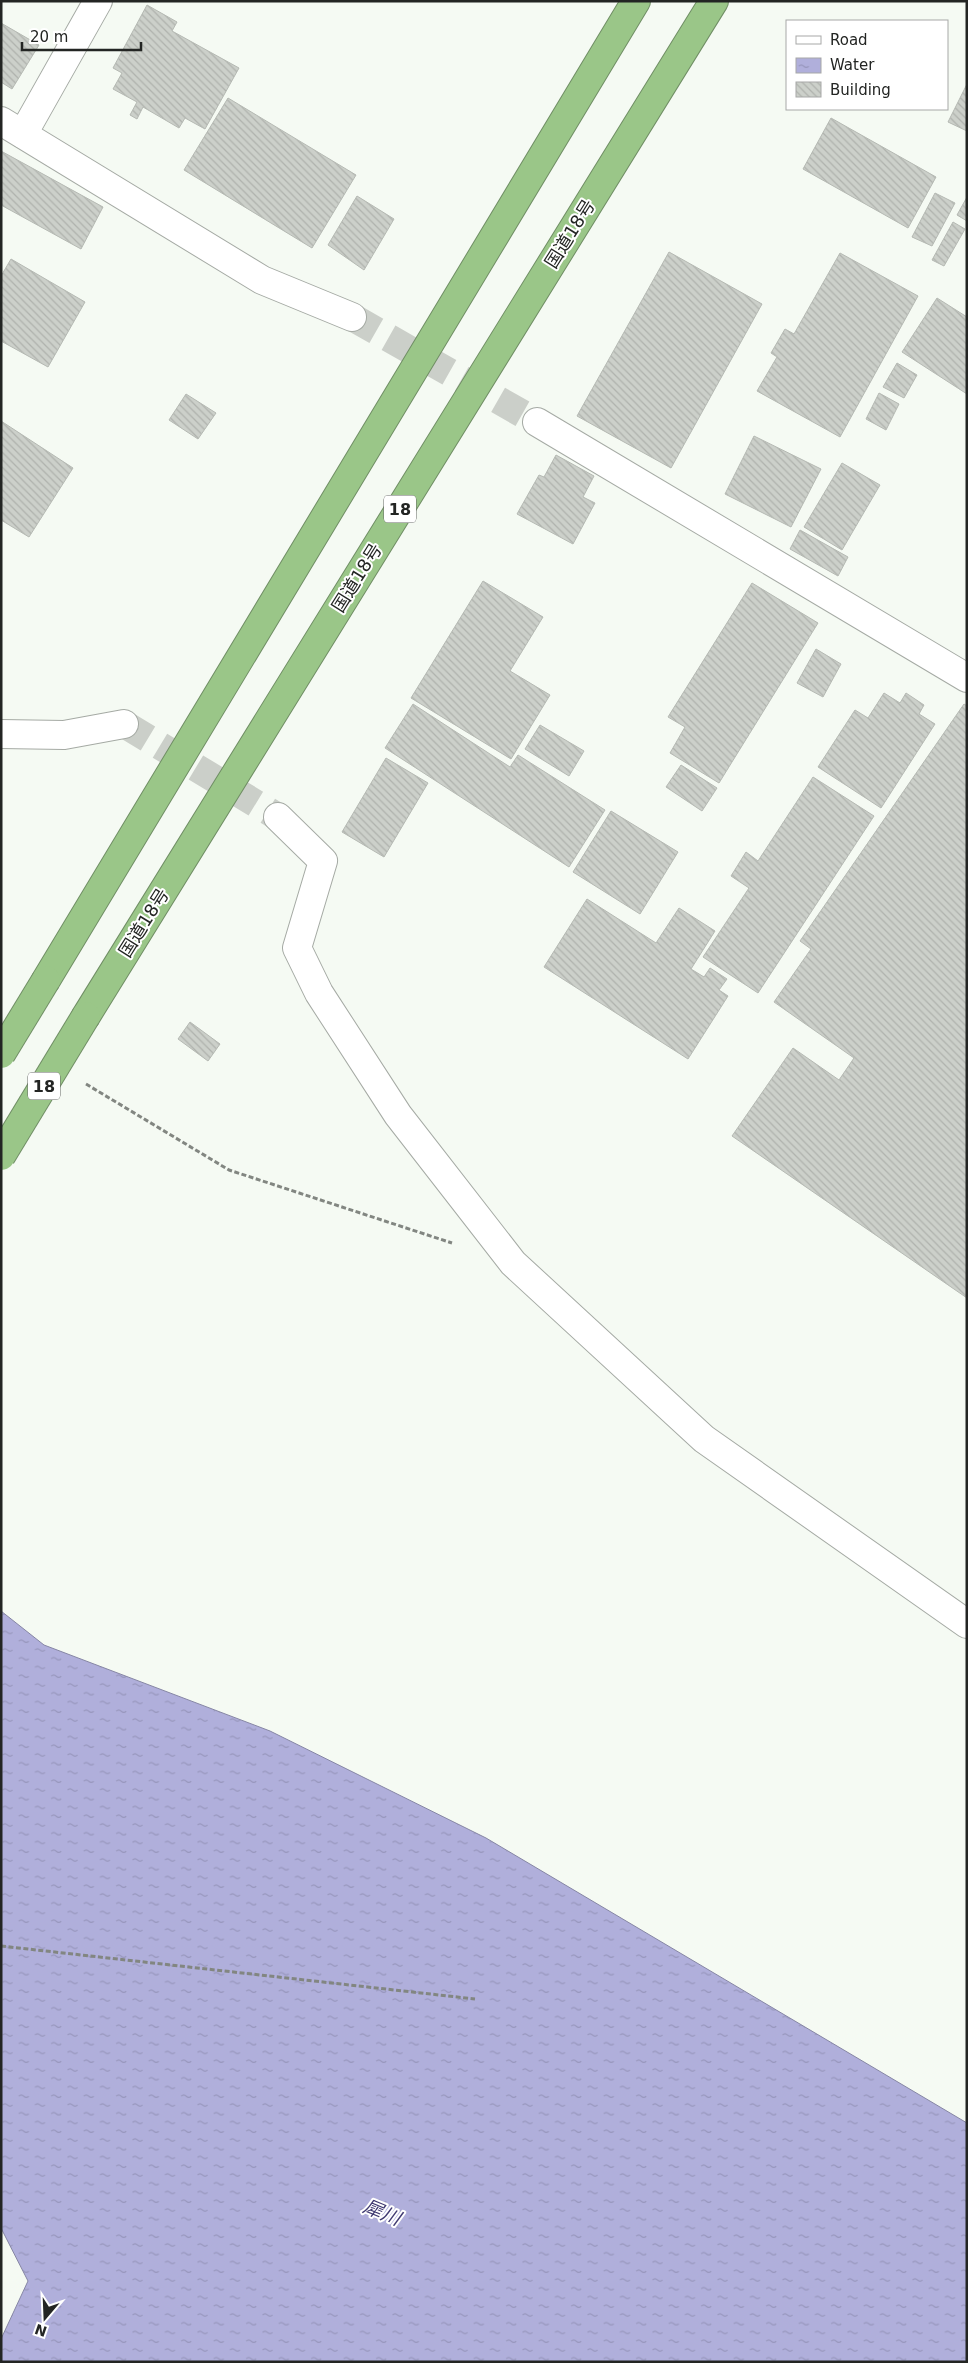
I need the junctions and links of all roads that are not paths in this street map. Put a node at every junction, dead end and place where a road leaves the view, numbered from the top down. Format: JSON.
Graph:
{"nodes":[{"id":1,"x":98,"y":1,"type":"edge"},
{"id":2,"x":636,"y":1,"type":"edge"},
{"id":3,"x":714,"y":1,"type":"edge"},
{"id":4,"x":12,"y":128,"type":"edge"},
{"id":5,"x":352,"y":317,"type":"tunnel mouth"},
{"id":6,"x":537,"y":422,"type":"tunnel mouth"},
{"id":7,"x":967,"y":678,"type":"edge"},
{"id":8,"x":124,"y":724,"type":"tunnel mouth"},
{"id":9,"x":1,"y":734,"type":"edge"},
{"id":10,"x":278,"y":817,"type":"tunnel mouth"},
{"id":11,"x":1,"y":1054,"type":"edge"},
{"id":12,"x":1,"y":1156,"type":"edge"},
{"id":13,"x":967,"y":1624,"type":"edge"}],
"edges":[{"from":1,"to":4,"type":"street"},
{"from":2,"to":11,"type":"highway","bridge":true},
{"from":3,"to":12,"type":"highway","name":"国道18号","number":"18","bridge":true},
{"from":4,"to":5,"type":"street"},
{"from":6,"to":7,"type":"street"},
{"from":8,"to":9,"type":"street"},
{"from":10,"to":13,"type":"street"}]}
